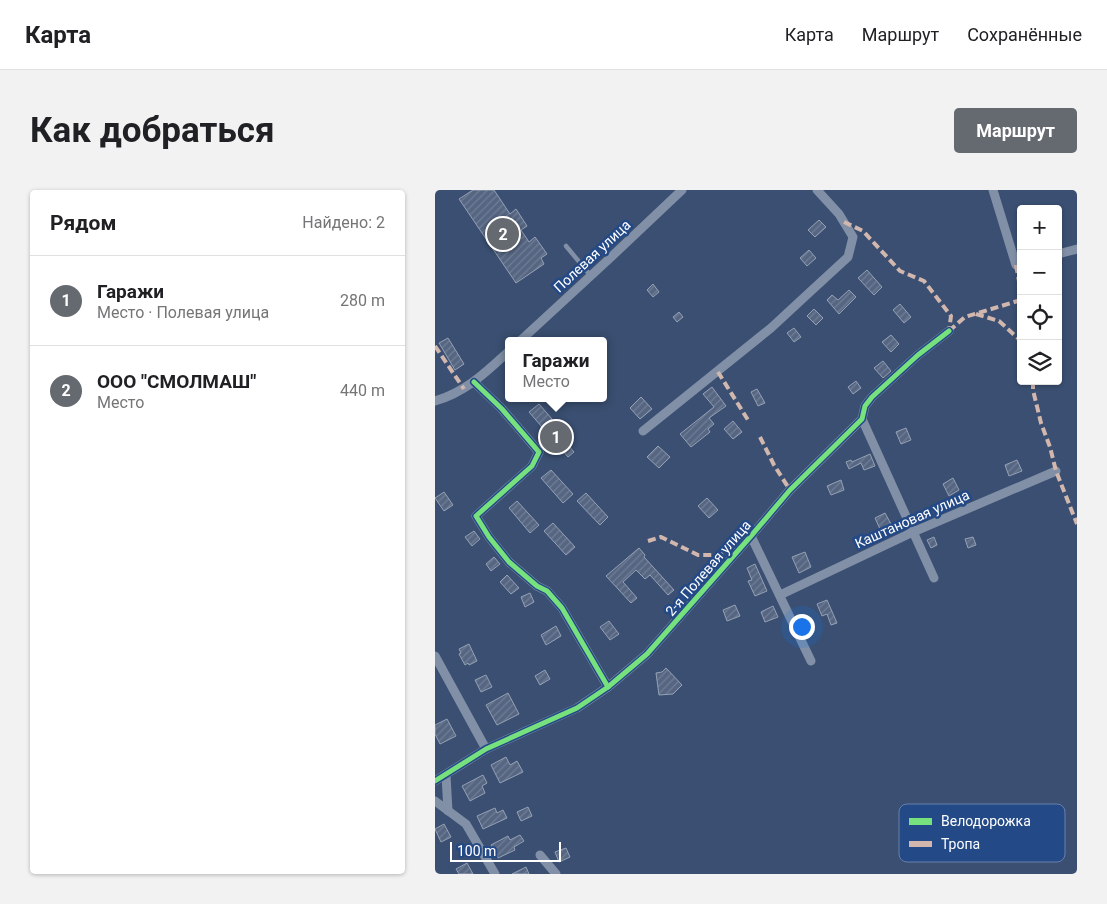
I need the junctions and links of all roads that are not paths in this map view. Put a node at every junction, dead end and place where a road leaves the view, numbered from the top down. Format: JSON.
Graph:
{"nodes":[{"id":1,"x":682,"y":190,"type":"edge"},
{"id":2,"x":817,"y":190,"type":"edge"},
{"id":3,"x":993,"y":190,"type":"edge"},
{"id":4,"x":566,"y":246,"type":"dead end"},
{"id":5,"x":1077,"y":249,"type":"edge"},
{"id":6,"x":1062,"y":253,"type":"edge"},
{"id":7,"x":1017,"y":265,"type":"edge"},
{"id":8,"x":591,"y":276,"type":"junction"},
{"id":9,"x":949,"y":331,"type":"dead end"},
{"id":10,"x":524,"y":337,"type":"edge"},
{"id":11,"x":505,"y":355,"type":"edge"},
{"id":12,"x":474,"y":382,"type":"junction"},
{"id":13,"x":435,"y":401,"type":"edge"},
{"id":14,"x":862,"y":419,"type":"junction"},
{"id":15,"x":643,"y":431,"type":"dead end"},
{"id":16,"x":1056,"y":472,"type":"dead end"},
{"id":17,"x":913,"y":532,"type":"junction"},
{"id":18,"x":751,"y":536,"type":"junction"},
{"id":19,"x":934,"y":578,"type":"dead end"},
{"id":20,"x":780,"y":595,"type":"junction"},
{"id":21,"x":435,"y":656,"type":"edge"},
{"id":22,"x":811,"y":661,"type":"dead end"},
{"id":23,"x":608,"y":687,"type":"junction"},
{"id":24,"x":485,"y":749,"type":"junction"},
{"id":25,"x":435,"y":776,"type":"edge"},
{"id":26,"x":445,"y":776,"type":"junction"},
{"id":27,"x":435,"y":781,"type":"edge"},
{"id":28,"x":435,"y":801,"type":"edge"},
{"id":29,"x":448,"y":811,"type":"junction"},
{"id":30,"x":540,"y":855,"type":"dead end"},
{"id":31,"x":495,"y":874,"type":"edge"},
{"id":32,"x":556,"y":874,"type":"edge"}],
"edges":[{"from":1,"to":8,"type":"street","name":"Полевая улица"},
{"from":2,"to":15,"type":"street"},
{"from":3,"to":7,"type":"street"},
{"from":4,"to":8,"type":"lane"},
{"from":5,"to":6,"type":"street"},
{"from":8,"to":10,"type":"street","name":"Полевая улица"},
{"from":9,"to":14,"type":"street","name":"2-я Полевая улица"},
{"from":11,"to":12,"type":"street"},
{"from":12,"to":13,"type":"street"},
{"from":12,"to":23,"type":"street"},
{"from":14,"to":17,"type":"street"},
{"from":14,"to":18,"type":"street","name":"2-я Полевая улица"},
{"from":16,"to":17,"type":"street","name":"Каштановая улица"},
{"from":17,"to":19,"type":"street"},
{"from":17,"to":20,"type":"street","name":"Каштановая улица"},
{"from":18,"to":20,"type":"street"},
{"from":18,"to":23,"type":"street","name":"2-я Полевая улица"},
{"from":20,"to":22,"type":"street"},
{"from":21,"to":24,"type":"street"},
{"from":23,"to":24,"type":"street","name":"2-я Полевая улица"},
{"from":24,"to":26,"type":"street","name":"2-я Полевая улица"},
{"from":25,"to":27,"type":"street"},
{"from":26,"to":27,"type":"street","name":"2-я Полевая улица"},
{"from":26,"to":29,"type":"street"},
{"from":28,"to":29,"type":"street"},
{"from":29,"to":31,"type":"street"},
{"from":30,"to":32,"type":"street"}]}
